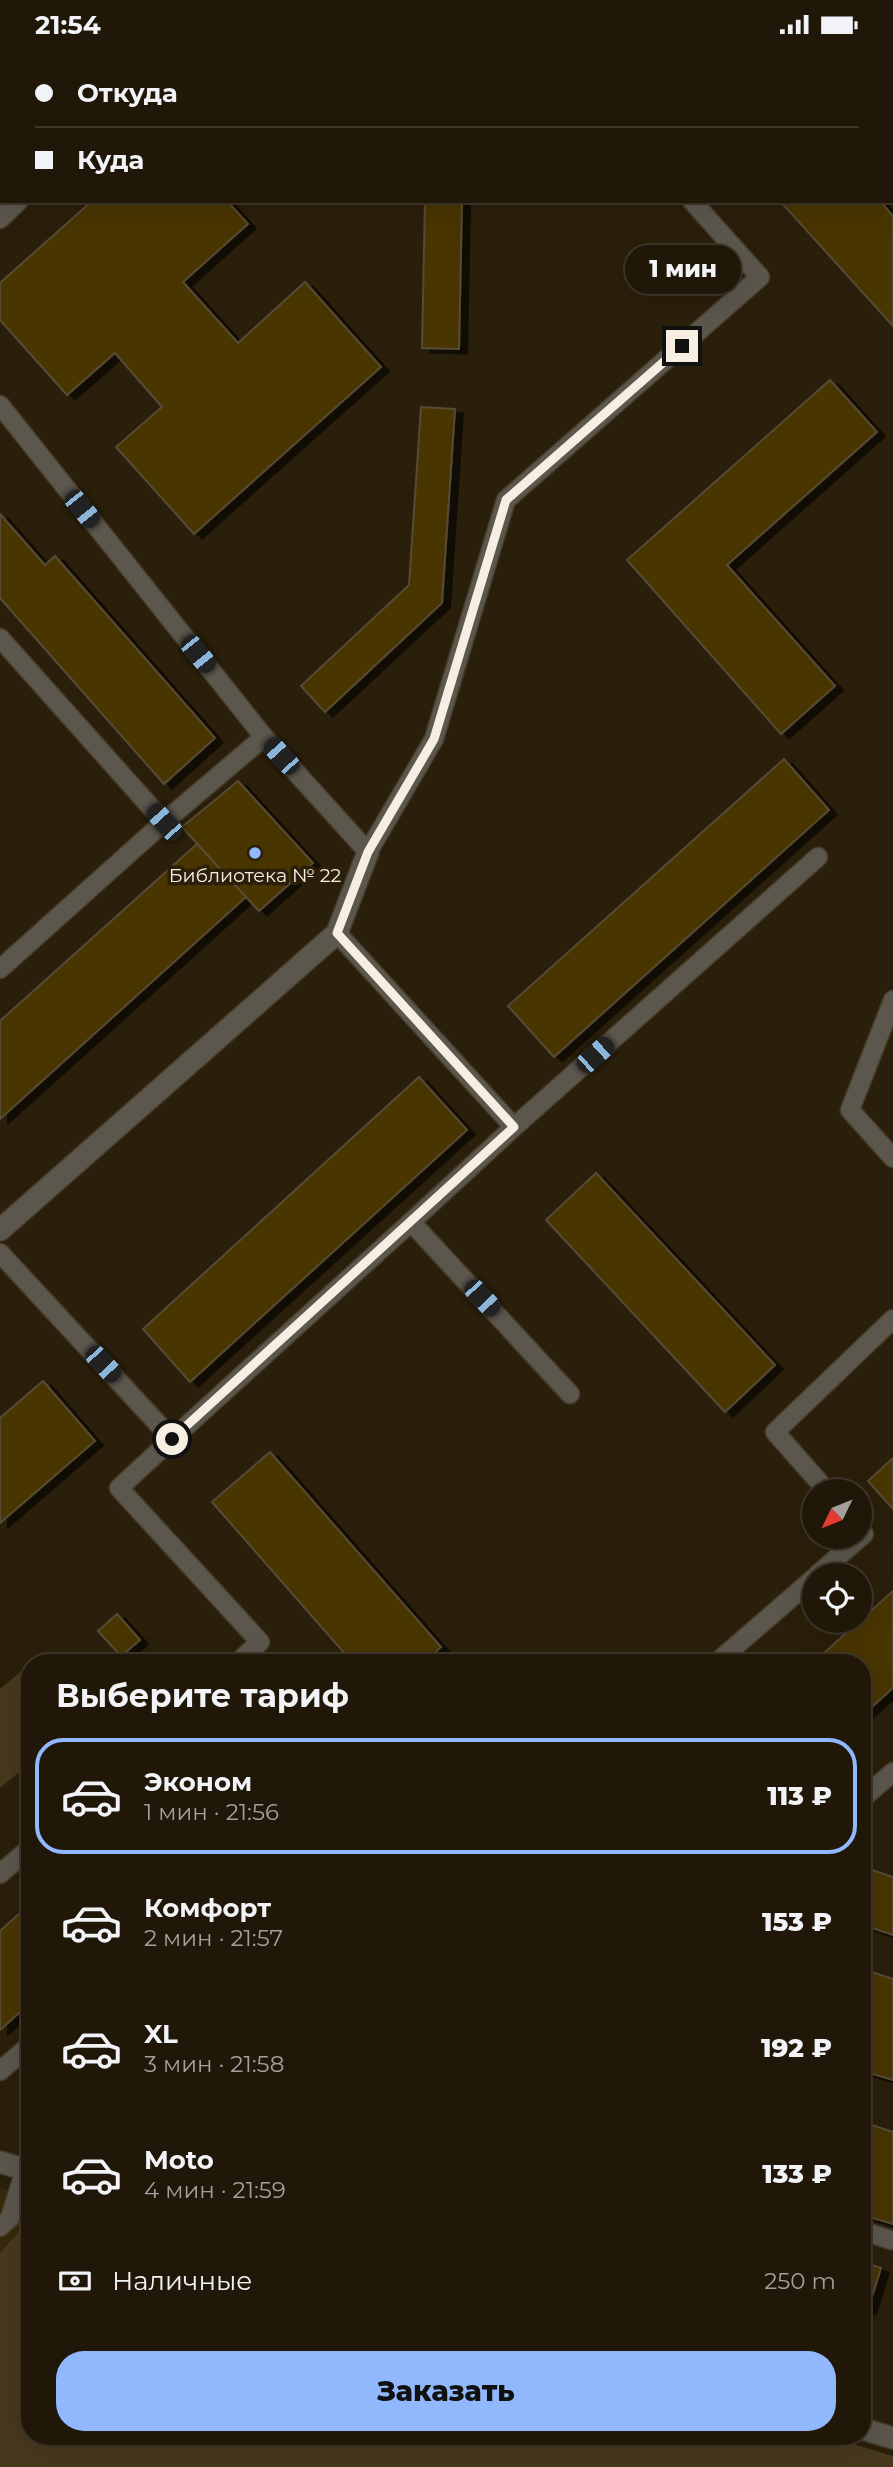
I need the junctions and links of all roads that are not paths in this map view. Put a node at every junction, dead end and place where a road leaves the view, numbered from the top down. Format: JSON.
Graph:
{"nodes":[{"id":1,"x":17,"y":203,"type":"edge"},
{"id":2,"x":694,"y":203,"type":"edge"},
{"id":3,"x":0,"y":219,"type":"edge"},
{"id":4,"x":0,"y":405,"type":"edge"},
{"id":5,"x":0,"y":638,"type":"edge"},
{"id":6,"x":264,"y":737,"type":"junction"},
{"id":7,"x":164,"y":822,"type":"junction"},
{"id":8,"x":368,"y":852,"type":"junction"},
{"id":9,"x":818,"y":857,"type":"dead end"},
{"id":10,"x":337,"y":933,"type":"junction"},
{"id":11,"x":0,"y":969,"type":"edge"},
{"id":12,"x":893,"y":1000,"type":"edge"},
{"id":13,"x":514,"y":1127,"type":"junction"},
{"id":14,"x":893,"y":1158,"type":"edge"},
{"id":15,"x":411,"y":1222,"type":"junction"},
{"id":16,"x":0,"y":1230,"type":"edge"},
{"id":17,"x":0,"y":1253,"type":"edge"},
{"id":18,"x":893,"y":1319,"type":"edge"},
{"id":19,"x":570,"y":1394,"type":"dead end"},
{"id":20,"x":172,"y":1439,"type":"junction"},
{"id":21,"x":816,"y":1479,"type":"edge"},
{"id":22,"x":846,"y":1549,"type":"edge"},
{"id":23,"x":830,"y":1563,"type":"edge"},
{"id":24,"x":802,"y":1587,"type":"edge"},
{"id":25,"x":247,"y":1654,"type":"edge"},
{"id":26,"x":726,"y":1654,"type":"edge"},
{"id":27,"x":893,"y":1772,"type":"edge"},
{"id":28,"x":871,"y":1791,"type":"edge"},
{"id":29,"x":21,"y":1856,"type":"edge"},
{"id":30,"x":0,"y":1874,"type":"edge"},
{"id":31,"x":21,"y":2053,"type":"edge"},
{"id":32,"x":0,"y":2071,"type":"edge"},
{"id":33,"x":0,"y":2162,"type":"edge"},
{"id":34,"x":21,"y":2169,"type":"edge"},
{"id":35,"x":21,"y":2188,"type":"edge"},
{"id":36,"x":0,"y":2227,"type":"edge"},
{"id":37,"x":871,"y":2234,"type":"edge"},
{"id":38,"x":891,"y":2240,"type":"dead end"},
{"id":39,"x":871,"y":2431,"type":"edge"},
{"id":40,"x":893,"y":2438,"type":"edge"}],
"edges":[{"from":1,"to":3,"type":"lane"},
{"from":2,"to":8,"type":"lane"},
{"from":4,"to":6,"type":"lane"},
{"from":5,"to":7,"type":"lane"},
{"from":6,"to":7,"type":"lane"},
{"from":6,"to":8,"type":"lane"},
{"from":7,"to":11,"type":"lane"},
{"from":8,"to":10,"type":"street"},
{"from":9,"to":13,"type":"lane"},
{"from":10,"to":13,"type":"lane"},
{"from":10,"to":16,"type":"street"},
{"from":12,"to":14,"type":"lane"},
{"from":13,"to":15,"type":"lane"},
{"from":15,"to":19,"type":"lane"},
{"from":15,"to":20,"type":"lane"},
{"from":17,"to":20,"type":"lane"},
{"from":18,"to":21,"type":"lane"},
{"from":20,"to":25,"type":"lane"},
{"from":22,"to":23,"type":"lane"},
{"from":24,"to":26,"type":"lane"},
{"from":27,"to":28,"type":"lane"},
{"from":29,"to":30,"type":"lane"},
{"from":31,"to":32,"type":"lane"},
{"from":33,"to":34,"type":"street"},
{"from":35,"to":36,"type":"lane"},
{"from":37,"to":38,"type":"lane"},
{"from":39,"to":40,"type":"street"}]}
